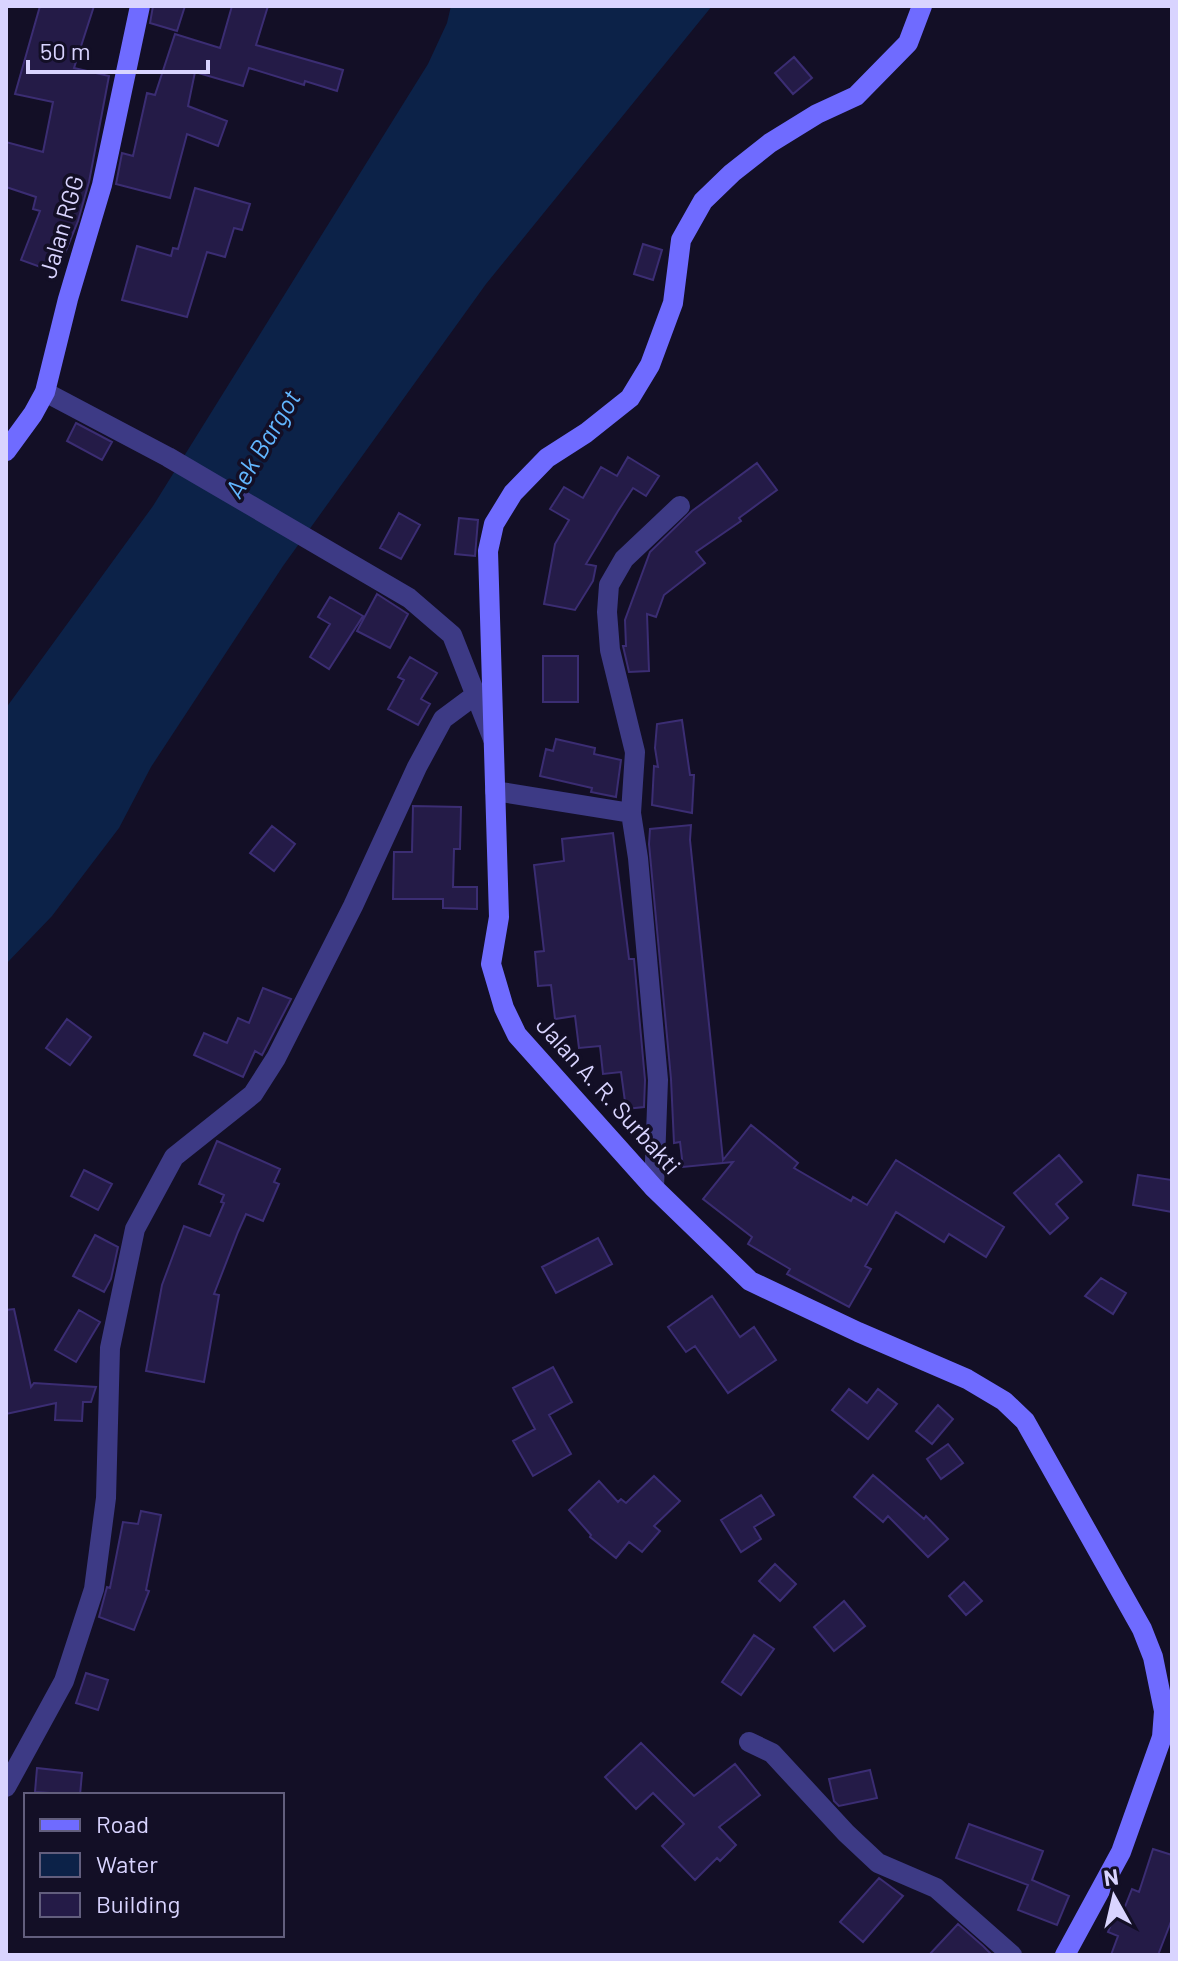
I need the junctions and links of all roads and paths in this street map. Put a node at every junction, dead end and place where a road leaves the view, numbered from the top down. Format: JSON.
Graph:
{"nodes":[{"id":1,"x":140,"y":6,"type":"edge"},
{"id":2,"x":922,"y":6,"type":"edge"},
{"id":3,"x":45,"y":392,"type":"junction"},
{"id":4,"x":6,"y":451,"type":"edge"},
{"id":5,"x":680,"y":506,"type":"dead end"},
{"id":6,"x":474,"y":696,"type":"junction"},
{"id":7,"x":493,"y":739,"type":"junction"},
{"id":8,"x":495,"y":791,"type":"junction"},
{"id":9,"x":631,"y":813,"type":"junction"},
{"id":10,"x":654,"y":1188,"type":"junction"},
{"id":11,"x":1166,"y":1687,"type":"edge"},
{"id":12,"x":749,"y":1742,"type":"dead end"},
{"id":13,"x":6,"y":1787,"type":"edge"},
{"id":14,"x":1012,"y":1955,"type":"edge"},
{"id":15,"x":1065,"y":1955,"type":"edge"}],
"edges":[{"from":1,"to":3,"type":"main road","name":"Jalan RGG"},
{"from":2,"to":7,"type":"main road","name":"Jalan A. R. Surbakti"},
{"from":3,"to":4,"type":"main road","name":"Jalan RGG"},
{"from":3,"to":6,"type":"street"},
{"from":5,"to":9,"type":"street"},
{"from":6,"to":7,"type":"street"},
{"from":6,"to":13,"type":"street"},
{"from":7,"to":8,"type":"main road","name":"Jalan A. R. Surbakti"},
{"from":8,"to":9,"type":"street"},
{"from":8,"to":10,"type":"main road","name":"Jalan A. R. Surbakti"},
{"from":9,"to":10,"type":"street"},
{"from":10,"to":11,"type":"main road","name":"Jalan A. R. Surbakti"},
{"from":11,"to":15,"type":"main road","name":"Jalan A. R. Surbakti"},
{"from":12,"to":14,"type":"street"}]}
